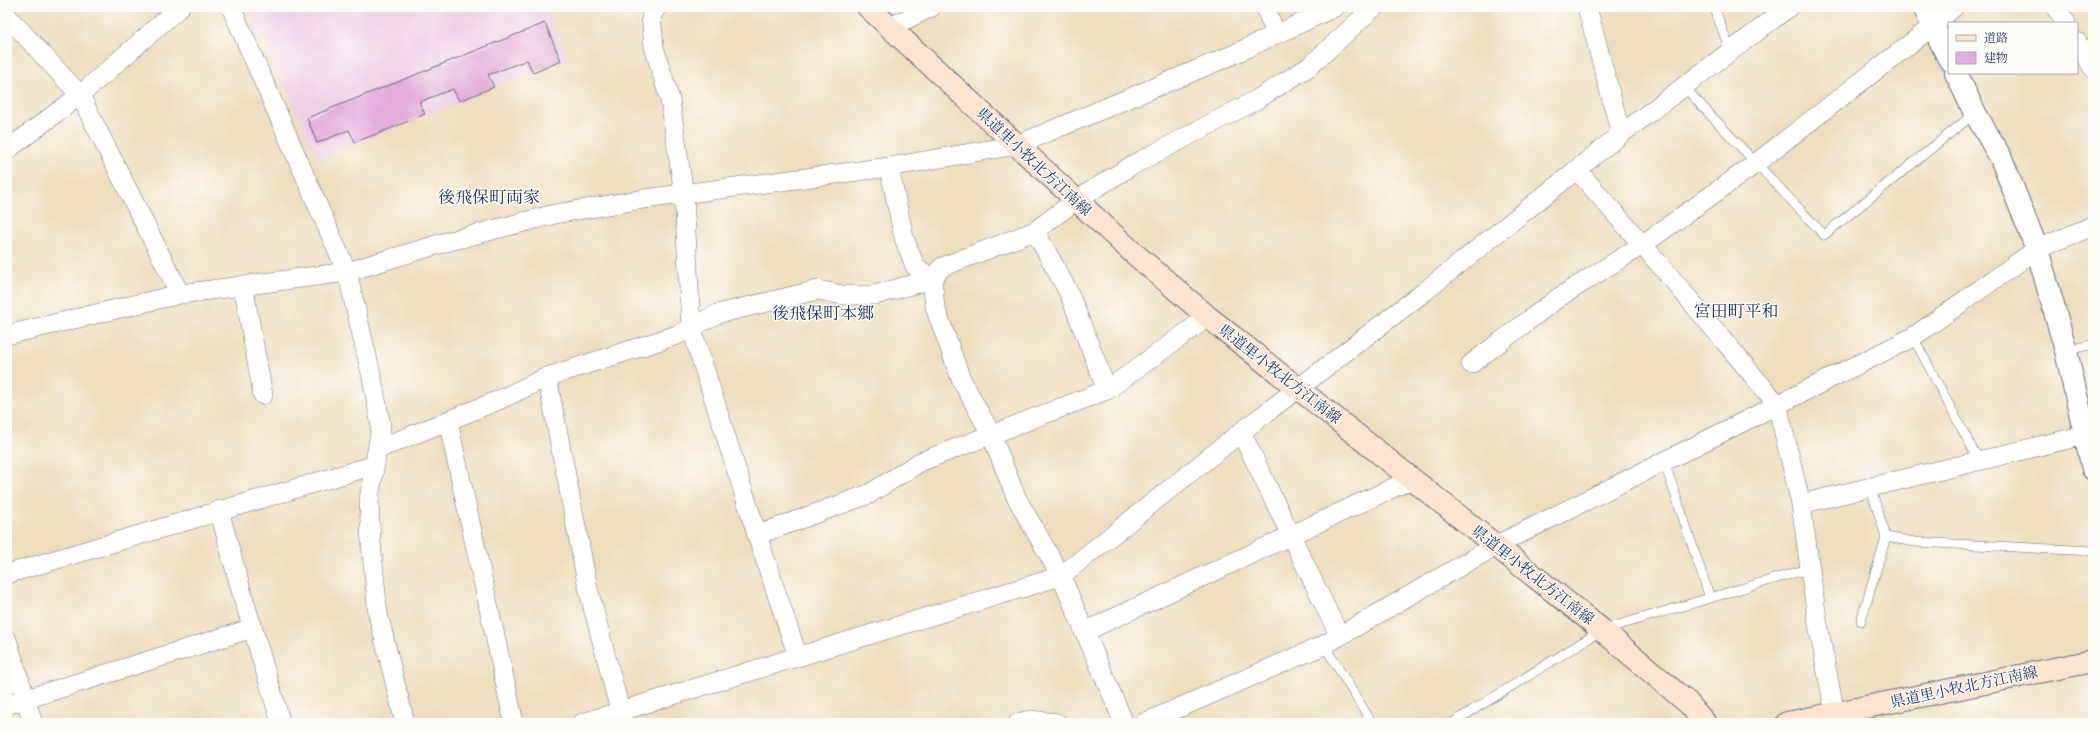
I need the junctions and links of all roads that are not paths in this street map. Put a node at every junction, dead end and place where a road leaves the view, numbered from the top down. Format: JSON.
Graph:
{"nodes":[{"id":1,"x":180,"y":7,"type":"edge"},
{"id":2,"x":231,"y":7,"type":"edge"},
{"id":3,"x":657,"y":7,"type":"edge"},
{"id":4,"x":868,"y":7,"type":"edge"},
{"id":5,"x":932,"y":7,"type":"edge"},
{"id":6,"x":1265,"y":7,"type":"edge"},
{"id":7,"x":1336,"y":7,"type":"edge"},
{"id":8,"x":1374,"y":7,"type":"edge"},
{"id":9,"x":1587,"y":7,"type":"edge"},
{"id":10,"x":1714,"y":7,"type":"edge"},
{"id":11,"x":1789,"y":7,"type":"edge"},
{"id":12,"x":1954,"y":7,"type":"edge"},
{"id":13,"x":2055,"y":7,"type":"edge"},
{"id":14,"x":7,"y":16,"type":"edge"},
{"id":15,"x":1929,"y":16,"type":"edge"},
{"id":16,"x":2065,"y":22,"type":"edge"},
{"id":17,"x":890,"y":27,"type":"junction"},
{"id":18,"x":1276,"y":34,"type":"junction"},
{"id":19,"x":2078,"y":44,"type":"edge"},
{"id":20,"x":1731,"y":53,"type":"junction"},
{"id":21,"x":1948,"y":57,"type":"edge"},
{"id":22,"x":2093,"y":68,"type":"edge"},
{"id":23,"x":1956,"y":74,"type":"edge"},
{"id":24,"x":1684,"y":87,"type":"junction"},
{"id":25,"x":80,"y":95,"type":"junction"},
{"id":26,"x":1975,"y":113,"type":"junction"},
{"id":27,"x":1622,"y":134,"type":"junction"},
{"id":28,"x":1017,"y":146,"type":"junction"},
{"id":29,"x":7,"y":150,"type":"edge"},
{"id":30,"x":1756,"y":164,"type":"junction"},
{"id":31,"x":889,"y":167,"type":"junction"},
{"id":32,"x":1578,"y":170,"type":"junction"},
{"id":33,"x":684,"y":195,"type":"junction"},
{"id":34,"x":1075,"y":201,"type":"junction"},
{"id":35,"x":2093,"y":226,"type":"edge"},
{"id":36,"x":1035,"y":231,"type":"junction"},
{"id":37,"x":1642,"y":245,"type":"junction"},
{"id":38,"x":2037,"y":249,"type":"junction"},
{"id":39,"x":347,"y":272,"type":"junction"},
{"id":40,"x":932,"y":279,"type":"junction"},
{"id":41,"x":243,"y":285,"type":"junction"},
{"id":42,"x":180,"y":294,"type":"junction"},
{"id":43,"x":1208,"y":317,"type":"junction"},
{"id":44,"x":691,"y":327,"type":"junction"},
{"id":45,"x":7,"y":335,"type":"edge"},
{"id":46,"x":1913,"y":337,"type":"junction"},
{"id":47,"x":2093,"y":344,"type":"edge"},
{"id":48,"x":2066,"y":352,"type":"junction"},
{"id":49,"x":1471,"y":364,"type":"dead end"},
{"id":50,"x":547,"y":377,"type":"junction"},
{"id":51,"x":1298,"y":388,"type":"junction"},
{"id":52,"x":1107,"y":390,"type":"junction"},
{"id":53,"x":263,"y":395,"type":"dead end"},
{"id":54,"x":1777,"y":404,"type":"junction"},
{"id":55,"x":448,"y":421,"type":"junction"},
{"id":56,"x":1241,"y":432,"type":"junction"},
{"id":57,"x":990,"y":434,"type":"junction"},
{"id":58,"x":2085,"y":435,"type":"junction"},
{"id":59,"x":377,"y":457,"type":"junction"},
{"id":60,"x":1664,"y":461,"type":"junction"},
{"id":61,"x":1978,"y":461,"type":"junction"},
{"id":62,"x":2093,"y":469,"type":"edge"},
{"id":63,"x":1412,"y":479,"type":"junction"},
{"id":64,"x":1870,"y":486,"type":"junction"},
{"id":65,"x":1801,"y":504,"type":"junction"},
{"id":66,"x":219,"y":510,"type":"junction"},
{"id":67,"x":757,"y":535,"type":"junction"},
{"id":68,"x":1291,"y":536,"type":"junction"},
{"id":69,"x":1886,"y":537,"type":"junction"},
{"id":70,"x":1495,"y":546,"type":"junction"},
{"id":71,"x":2093,"y":552,"type":"edge"},
{"id":72,"x":1811,"y":568,"type":"junction"},
{"id":73,"x":7,"y":574,"type":"edge"},
{"id":74,"x":1061,"y":576,"type":"junction"},
{"id":75,"x":1710,"y":598,"type":"junction"},
{"id":76,"x":1861,"y":621,"type":"dead end"},
{"id":77,"x":253,"y":628,"type":"junction"},
{"id":78,"x":1602,"y":630,"type":"junction"},
{"id":79,"x":1084,"y":632,"type":"junction"},
{"id":80,"x":7,"y":640,"type":"edge"},
{"id":81,"x":1332,"y":640,"type":"junction"},
{"id":82,"x":798,"y":657,"type":"junction"},
{"id":83,"x":2093,"y":660,"type":"edge"},
{"id":84,"x":26,"y":700,"type":"junction"},
{"id":85,"x":7,"y":705,"type":"edge"},
{"id":86,"x":1835,"y":714,"type":"junction"},
{"id":87,"x":621,"y":716,"type":"edge"},
{"id":88,"x":33,"y":723,"type":"edge"},
{"id":89,"x":281,"y":723,"type":"edge"},
{"id":90,"x":405,"y":723,"type":"edge"},
{"id":91,"x":514,"y":723,"type":"edge"},
{"id":92,"x":582,"y":723,"type":"edge"},
{"id":93,"x":1018,"y":723,"type":"edge"},
{"id":94,"x":1057,"y":723,"type":"edge"},
{"id":95,"x":1124,"y":723,"type":"edge"},
{"id":96,"x":1144,"y":723,"type":"edge"},
{"id":97,"x":1372,"y":723,"type":"edge"},
{"id":98,"x":1452,"y":723,"type":"edge"},
{"id":99,"x":1705,"y":723,"type":"edge"},
{"id":100,"x":1787,"y":723,"type":"edge"}],
"edges":[{"from":1,"to":25,"type":"street"},
{"from":2,"to":39,"type":"street"},
{"from":3,"to":33,"type":"street"},
{"from":4,"to":17,"type":"main road","name":"県道里小牧北方江南線"},
{"from":5,"to":17,"type":"street"},
{"from":6,"to":18,"type":"street"},
{"from":7,"to":18,"type":"street"},
{"from":8,"to":34,"type":"street"},
{"from":9,"to":27,"type":"street"},
{"from":10,"to":20,"type":"lane"},
{"from":11,"to":20,"type":"street"},
{"from":12,"to":15,"type":"street"},
{"from":13,"to":16,"type":"street"},
{"from":14,"to":25,"type":"street"},
{"from":15,"to":21,"type":"street"},
{"from":15,"to":30,"type":"street"},
{"from":17,"to":28,"type":"main road","name":"県道里小牧北方江南線"},
{"from":18,"to":28,"type":"street"},
{"from":19,"to":22,"type":"street"},
{"from":20,"to":24,"type":"street"},
{"from":23,"to":26,"type":"street"},
{"from":24,"to":27,"type":"street"},
{"from":24,"to":30,"type":"lane"},
{"from":25,"to":29,"type":"street"},
{"from":25,"to":42,"type":"street"},
{"from":26,"to":30,"type":"lane"},
{"from":26,"to":38,"type":"street"},
{"from":27,"to":32,"type":"street"},
{"from":28,"to":31,"type":"street"},
{"from":28,"to":34,"type":"main road","name":"県道里小牧北方江南線"},
{"from":30,"to":37,"type":"street"},
{"from":31,"to":33,"type":"street"},
{"from":31,"to":40,"type":"street"},
{"from":32,"to":37,"type":"street"},
{"from":32,"to":51,"type":"street"},
{"from":33,"to":39,"type":"street"},
{"from":33,"to":44,"type":"street"},
{"from":34,"to":36,"type":"street"},
{"from":34,"to":43,"type":"main road","name":"県道里小牧北方江南線"},
{"from":35,"to":38,"type":"street"},
{"from":36,"to":40,"type":"street"},
{"from":36,"to":52,"type":"street"},
{"from":37,"to":49,"type":"street"},
{"from":37,"to":54,"type":"street"},
{"from":38,"to":46,"type":"street"},
{"from":38,"to":48,"type":"street"},
{"from":39,"to":41,"type":"street"},
{"from":39,"to":59,"type":"street"},
{"from":40,"to":44,"type":"street"},
{"from":40,"to":57,"type":"street"},
{"from":41,"to":42,"type":"street"},
{"from":41,"to":53,"type":"street"},
{"from":42,"to":45,"type":"street"},
{"from":43,"to":51,"type":"main road","name":"県道里小牧北方江南線"},
{"from":43,"to":52,"type":"street"},
{"from":44,"to":50,"type":"street"},
{"from":44,"to":67,"type":"street"},
{"from":46,"to":54,"type":"street"},
{"from":46,"to":61,"type":"lane"},
{"from":47,"to":48,"type":"lane"},
{"from":48,"to":58,"type":"street"},
{"from":50,"to":55,"type":"street"},
{"from":50,"to":87,"type":"street"},
{"from":51,"to":56,"type":"street"},
{"from":51,"to":63,"type":"main road","name":"県道里小牧北方江南線"},
{"from":52,"to":57,"type":"street"},
{"from":54,"to":60,"type":"street"},
{"from":54,"to":65,"type":"street"},
{"from":55,"to":59,"type":"street"},
{"from":55,"to":91,"type":"street"},
{"from":56,"to":68,"type":"street"},
{"from":56,"to":74,"type":"street"},
{"from":57,"to":67,"type":"street"},
{"from":57,"to":74,"type":"street"},
{"from":58,"to":61,"type":"street"},
{"from":58,"to":62,"type":"street"},
{"from":59,"to":66,"type":"street"},
{"from":59,"to":90,"type":"street"},
{"from":60,"to":70,"type":"street"},
{"from":60,"to":75,"type":"lane"},
{"from":61,"to":64,"type":"street"},
{"from":63,"to":68,"type":"street"},
{"from":63,"to":70,"type":"main road","name":"県道里小牧北方江南線"},
{"from":64,"to":65,"type":"street"},
{"from":64,"to":69,"type":"lane"},
{"from":65,"to":72,"type":"street"},
{"from":66,"to":73,"type":"street"},
{"from":66,"to":77,"type":"street"},
{"from":67,"to":82,"type":"street"},
{"from":68,"to":79,"type":"street"},
{"from":68,"to":81,"type":"street"},
{"from":69,"to":71,"type":"lane"},
{"from":69,"to":76,"type":"lane"},
{"from":70,"to":78,"type":"main road","name":"県道里小牧北方江南線"},
{"from":70,"to":81,"type":"street"},
{"from":72,"to":75,"type":"lane"},
{"from":72,"to":86,"type":"street"},
{"from":74,"to":79,"type":"street"},
{"from":74,"to":82,"type":"street"},
{"from":75,"to":78,"type":"lane"},
{"from":77,"to":84,"type":"street"},
{"from":77,"to":89,"type":"street"},
{"from":78,"to":98,"type":"lane"},
{"from":78,"to":99,"type":"main road","name":"県道里小牧北方江南線"},
{"from":79,"to":95,"type":"street"},
{"from":80,"to":84,"type":"street"},
{"from":81,"to":96,"type":"street"},
{"from":81,"to":97,"type":"lane"},
{"from":82,"to":87,"type":"street"},
{"from":83,"to":86,"type":"main road","name":"県道里小牧北方江南線"},
{"from":84,"to":85,"type":"street"},
{"from":84,"to":88,"type":"street"},
{"from":86,"to":100,"type":"main road","name":"県道里小牧北方江南線"},
{"from":87,"to":92,"type":"street"},
{"from":93,"to":94,"type":"street"}]}
